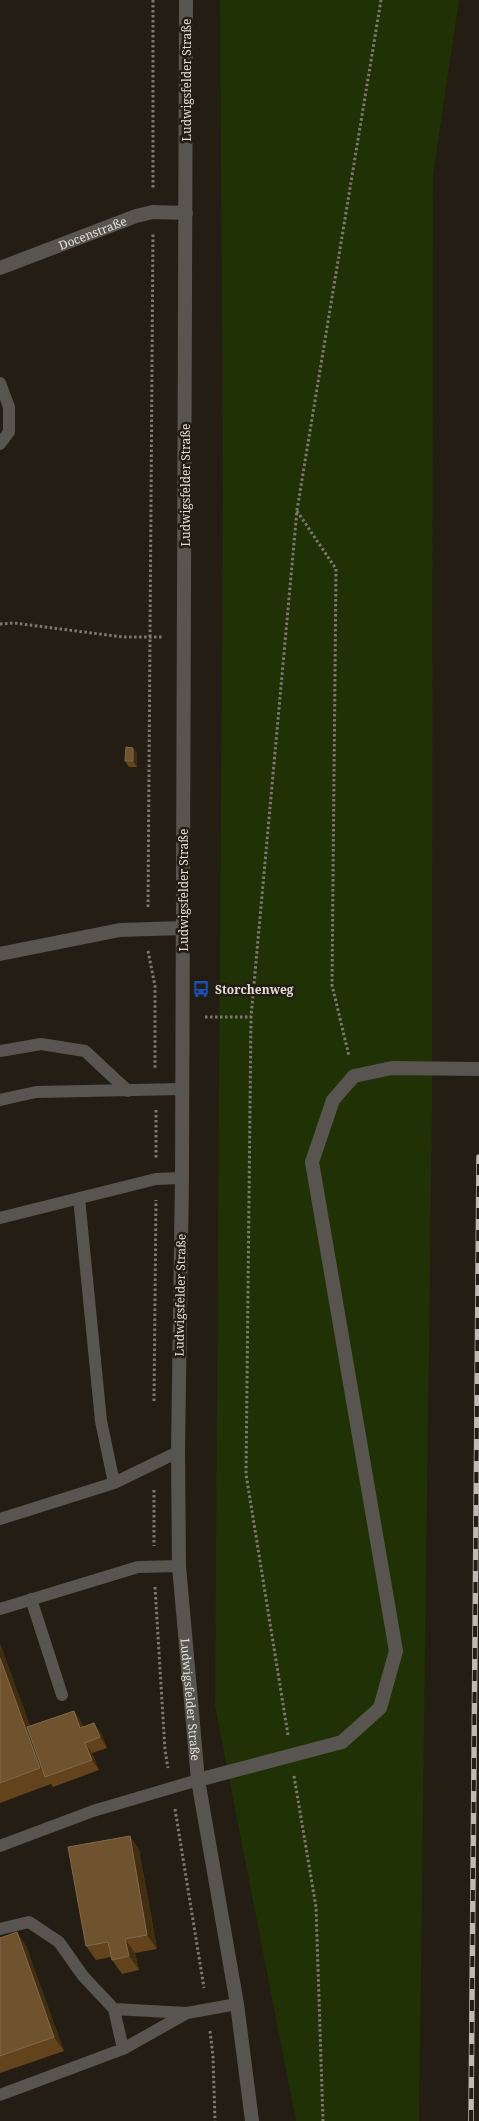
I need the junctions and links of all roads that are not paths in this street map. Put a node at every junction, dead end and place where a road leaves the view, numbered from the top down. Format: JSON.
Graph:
{"nodes":[{"id":1,"x":186,"y":0,"type":"edge"},
{"id":2,"x":186,"y":213,"type":"junction"},
{"id":3,"x":0,"y":268,"type":"edge"},
{"id":4,"x":0,"y":383,"type":"edge"},
{"id":5,"x":0,"y":444,"type":"edge"},
{"id":6,"x":183,"y":928,"type":"junction"},
{"id":7,"x":0,"y":954,"type":"edge"},
{"id":8,"x":0,"y":1051,"type":"edge"},
{"id":9,"x":479,"y":1069,"type":"edge"},
{"id":10,"x":182,"y":1089,"type":"junction"},
{"id":11,"x":128,"y":1091,"type":"junction"},
{"id":12,"x":0,"y":1100,"type":"edge"},
{"id":13,"x":182,"y":1178,"type":"junction"},
{"id":14,"x":79,"y":1198,"type":"junction"},
{"id":15,"x":0,"y":1218,"type":"edge"},
{"id":16,"x":178,"y":1452,"type":"junction"},
{"id":17,"x":114,"y":1484,"type":"junction"},
{"id":18,"x":0,"y":1519,"type":"edge"},
{"id":19,"x":179,"y":1566,"type":"junction"},
{"id":20,"x":30,"y":1600,"type":"junction"},
{"id":21,"x":0,"y":1609,"type":"edge"},
{"id":22,"x":62,"y":1696,"type":"dead end"},
{"id":23,"x":198,"y":1780,"type":"junction"},
{"id":24,"x":0,"y":1846,"type":"edge"},
{"id":25,"x":0,"y":1929,"type":"edge"},
{"id":26,"x":237,"y":2004,"type":"junction"},
{"id":27,"x":114,"y":2009,"type":"junction"},
{"id":28,"x":187,"y":2013,"type":"junction"},
{"id":29,"x":123,"y":2049,"type":"junction"},
{"id":30,"x":0,"y":2095,"type":"edge"},
{"id":31,"x":252,"y":2121,"type":"edge"}],
"edges":[{"from":1,"to":2,"type":"street","name":"Ludwigsfelder Straße"},
{"from":2,"to":3,"type":"street","name":"Docenstraße"},
{"from":2,"to":6,"type":"street","name":"Ludwigsfelder Straße"},
{"from":4,"to":5,"type":"lane"},
{"from":6,"to":7,"type":"street"},
{"from":6,"to":10,"type":"street","name":"Ludwigsfelder Straße"},
{"from":8,"to":11,"type":"lane"},
{"from":9,"to":23,"type":"street","name":"Ludwigsfelder Straße"},
{"from":10,"to":11,"type":"lane"},
{"from":10,"to":13,"type":"street","name":"Ludwigsfelder Straße"},
{"from":11,"to":12,"type":"lane"},
{"from":13,"to":14,"type":"lane"},
{"from":13,"to":16,"type":"street","name":"Ludwigsfelder Straße"},
{"from":14,"to":15,"type":"lane"},
{"from":14,"to":17,"type":"lane"},
{"from":16,"to":17,"type":"lane"},
{"from":16,"to":19,"type":"street","name":"Ludwigsfelder Straße"},
{"from":17,"to":18,"type":"lane"},
{"from":19,"to":20,"type":"lane"},
{"from":19,"to":23,"type":"street","name":"Ludwigsfelder Straße"},
{"from":20,"to":21,"type":"lane"},
{"from":20,"to":22,"type":"lane"},
{"from":23,"to":24,"type":"lane"},
{"from":23,"to":26,"type":"street","name":"Ludwigsfelder Straße"},
{"from":25,"to":27,"type":"lane"},
{"from":26,"to":28,"type":"lane"},
{"from":26,"to":31,"type":"street","name":"Ludwigsfelder Straße"},
{"from":27,"to":28,"type":"lane"},
{"from":27,"to":29,"type":"lane"},
{"from":28,"to":29,"type":"lane"},
{"from":29,"to":30,"type":"lane"}]}
